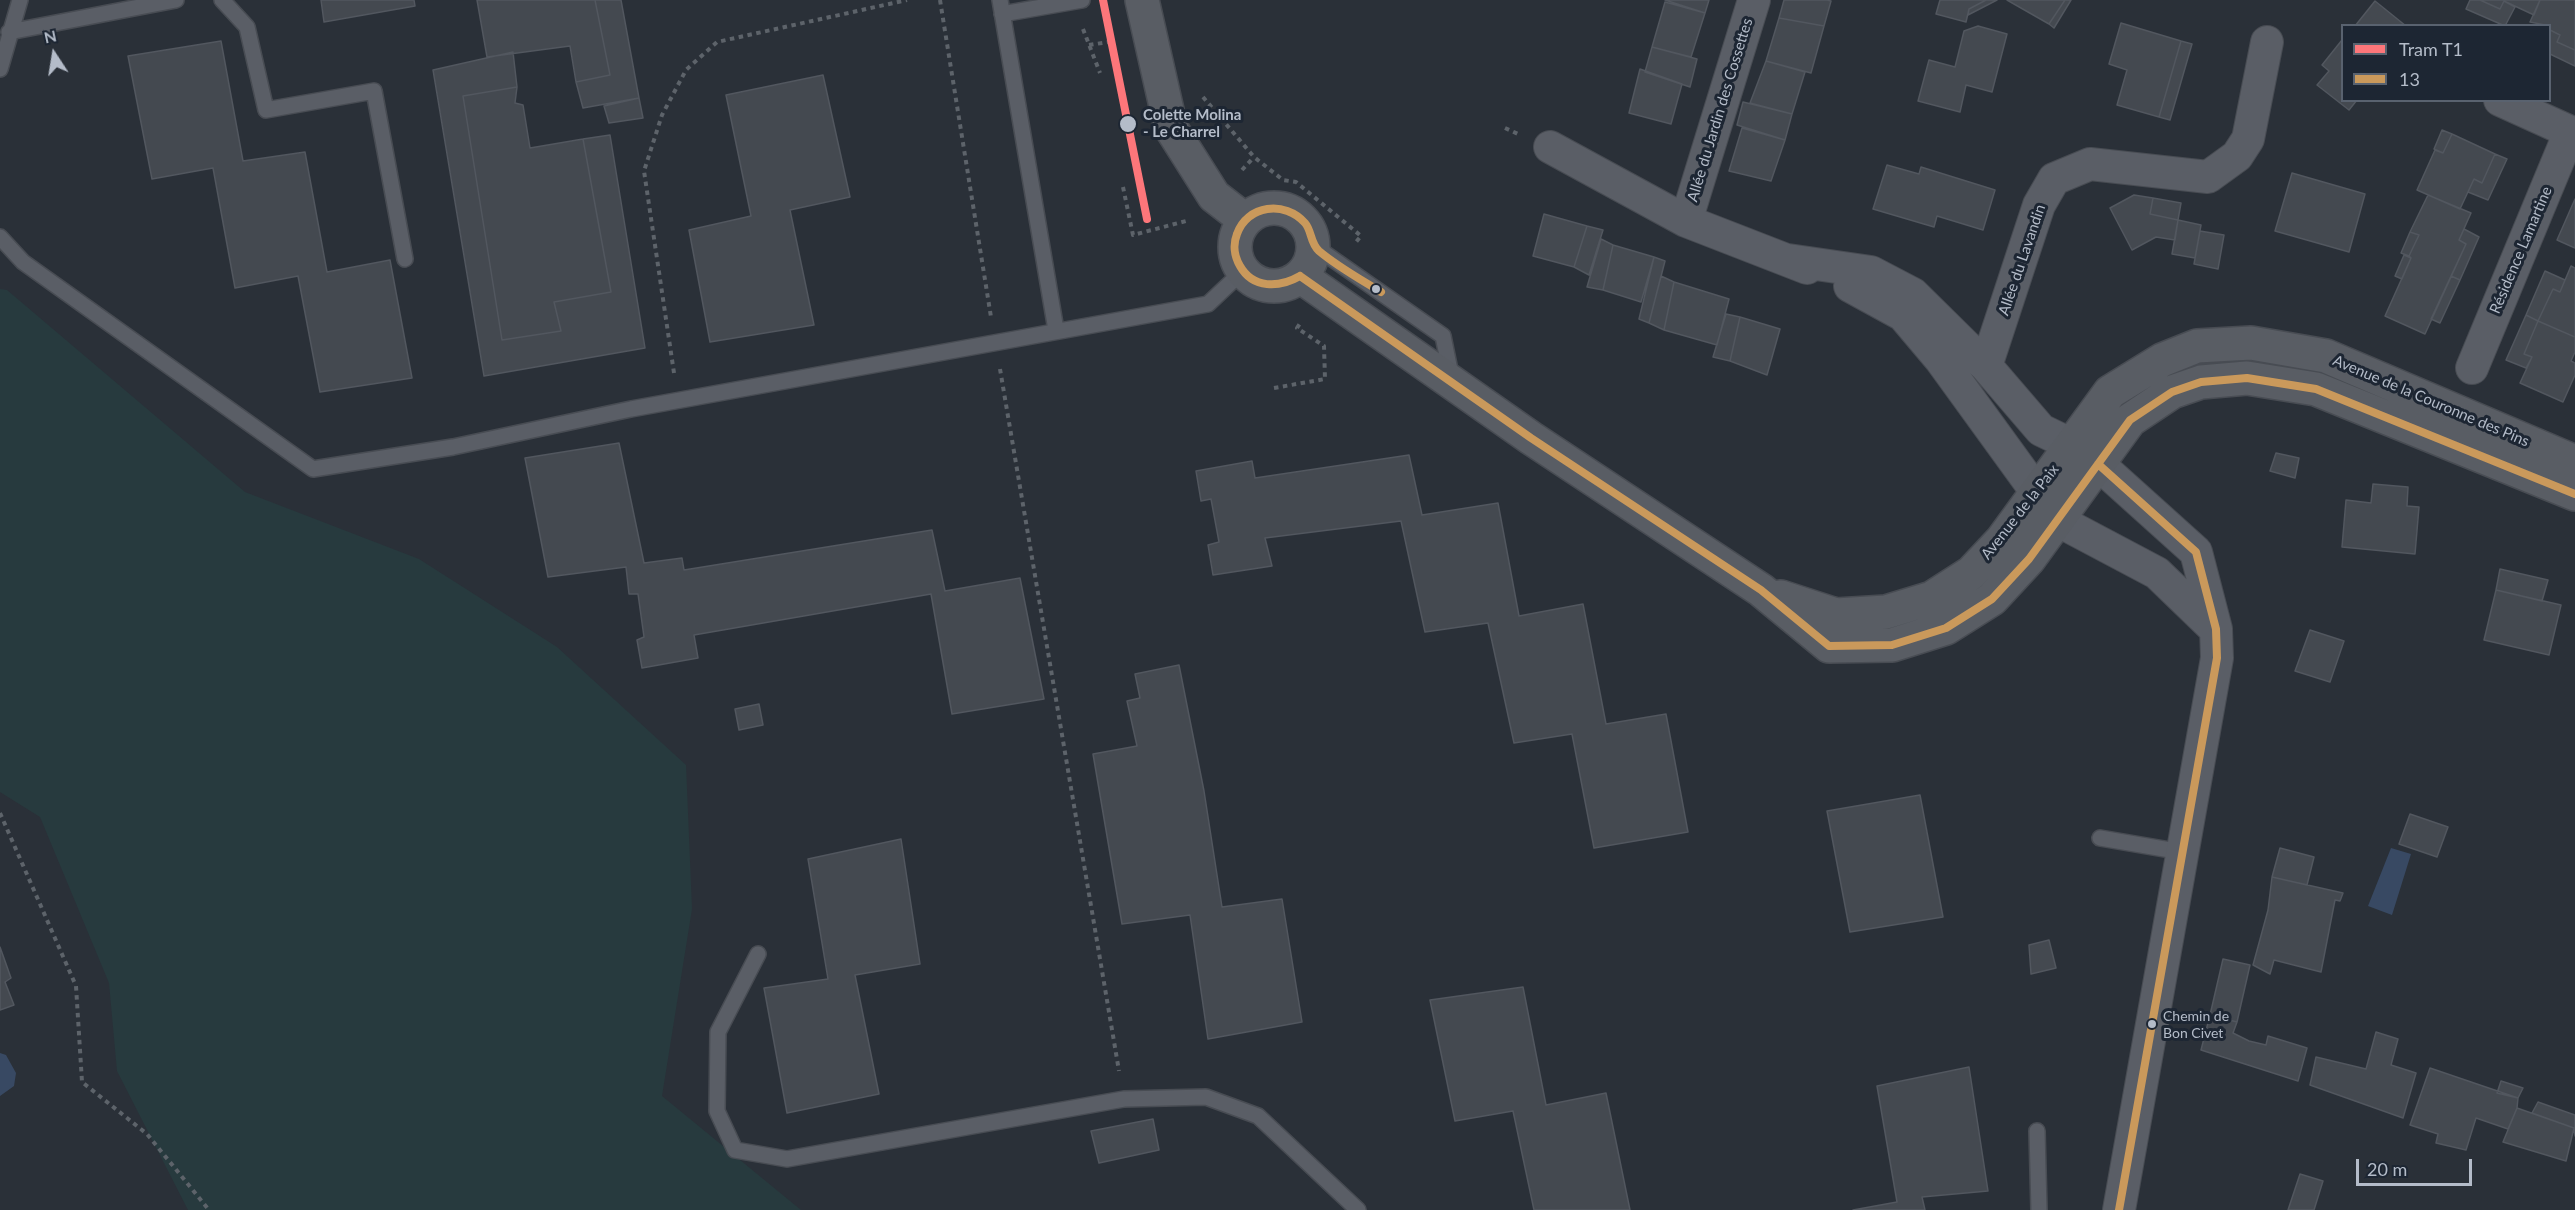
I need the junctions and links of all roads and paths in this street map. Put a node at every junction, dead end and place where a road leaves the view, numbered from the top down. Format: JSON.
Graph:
{"nodes":[{"id":1,"x":20,"y":0,"type":"edge"},
{"id":2,"x":176,"y":0,"type":"edge"},
{"id":3,"x":222,"y":0,"type":"edge"},
{"id":4,"x":907,"y":0,"type":"edge"},
{"id":5,"x":940,"y":0,"type":"edge"},
{"id":6,"x":1142,"y":0,"type":"edge"},
{"id":7,"x":1754,"y":0,"type":"edge"},
{"id":8,"x":1077,"y":1,"type":"edge"},
{"id":9,"x":1001,"y":7,"type":"edge"},
{"id":10,"x":9,"y":32,"type":"junction"},
{"id":11,"x":1150,"y":36,"type":"junction"},
{"id":12,"x":2266,"y":42,"type":"dead end"},
{"id":13,"x":1089,"y":45,"type":"junction"},
{"id":14,"x":0,"y":69,"type":"edge"},
{"id":15,"x":1100,"y":74,"type":"dead end"},
{"id":16,"x":1201,"y":94,"type":"dead end"},
{"id":17,"x":2504,"y":102,"type":"edge"},
{"id":18,"x":2573,"y":133,"type":"edge"},
{"id":19,"x":1550,"y":147,"type":"dead end"},
{"id":20,"x":1245,"y":220,"type":"junction"},
{"id":21,"x":1686,"y":220,"type":"junction"},
{"id":22,"x":0,"y":237,"type":"edge"},
{"id":23,"x":1314,"y":246,"type":"junction"},
{"id":24,"x":405,"y":259,"type":"dead end"},
{"id":25,"x":1788,"y":260,"type":"junction"},
{"id":26,"x":1341,"y":265,"type":"junction"},
{"id":27,"x":1243,"y":271,"type":"junction"},
{"id":28,"x":1311,"y":284,"type":"junction"},
{"id":29,"x":1056,"y":330,"type":"junction"},
{"id":30,"x":995,"y":340,"type":"junction"},
{"id":31,"x":1986,"y":366,"type":"junction"},
{"id":32,"x":2472,"y":368,"type":"dead end"},
{"id":33,"x":1452,"y":383,"type":"junction"},
{"id":34,"x":1274,"y":388,"type":"dead end"},
{"id":35,"x":678,"y":400,"type":"junction"},
{"id":36,"x":2072,"y":445,"type":"junction"},
{"id":37,"x":2575,"y":462,"type":"edge"},
{"id":38,"x":2098,"y":464,"type":"junction"},
{"id":39,"x":2067,"y":479,"type":"junction"},
{"id":40,"x":2036,"y":494,"type":"junction"},
{"id":41,"x":2575,"y":494,"type":"edge"},
{"id":42,"x":2057,"y":520,"type":"junction"},
{"id":43,"x":1761,"y":590,"type":"junction"},
{"id":44,"x":2216,"y":629,"type":"junction"},
{"id":45,"x":0,"y":813,"type":"edge"},
{"id":46,"x":2100,"y":838,"type":"dead end"},
{"id":47,"x":2182,"y":852,"type":"junction"},
{"id":48,"x":758,"y":954,"type":"dead end"},
{"id":49,"x":1124,"y":1099,"type":"junction"},
{"id":50,"x":2037,"y":1131,"type":"dead end"},
{"id":51,"x":209,"y":1210,"type":"edge"},
{"id":52,"x":1358,"y":1210,"type":"edge"},
{"id":53,"x":2039,"y":1210,"type":"edge"},
{"id":54,"x":2119,"y":1210,"type":"edge"}],
"edges":[{"from":1,"to":10,"type":"lane"},
{"from":2,"to":10,"type":"lane"},
{"from":3,"to":24,"type":"lane"},
{"from":4,"to":35,"type":"path"},
{"from":5,"to":30,"type":"path"},
{"from":6,"to":11,"type":"street"},
{"from":7,"to":21,"type":"street","name":"Allée du Jardin des Cossettes"},
{"from":8,"to":9,"type":"lane"},
{"from":8,"to":13,"type":"path"},
{"from":9,"to":29,"type":"lane"},
{"from":10,"to":14,"type":"lane"},
{"from":11,"to":13,"type":"path"},
{"from":11,"to":20,"type":"street"},
{"from":12,"to":31,"type":"street","name":"Allée du Lavandin"},
{"from":13,"to":15,"type":"path"},
{"from":16,"to":26,"type":"path"},
{"from":17,"to":18,"type":"street","name":"Résidence Lamartine"},
{"from":18,"to":32,"type":"street","name":"Résidence Lamartine"},
{"from":19,"to":21,"type":"street","name":"Allée du Jardin des Cossettes"},
{"from":20,"to":23,"type":"street"},
{"from":20,"to":27,"type":"street"},
{"from":21,"to":25,"type":"street","name":"Allée du Jardin des Cossettes"},
{"from":22,"to":35,"type":"lane"},
{"from":23,"to":26,"type":"lane"},
{"from":23,"to":28,"type":"street"},
{"from":25,"to":31,"type":"street","name":"Allée du Jardin des Cossettes"},
{"from":25,"to":40,"type":"street","name":"Allée du Jardin des Cossettes"},
{"from":26,"to":33,"type":"lane"},
{"from":27,"to":28,"type":"street"},
{"from":27,"to":29,"type":"lane"},
{"from":28,"to":33,"type":"street","name":"Avenue de la Paix"},
{"from":28,"to":34,"type":"path"},
{"from":29,"to":30,"type":"lane"},
{"from":30,"to":35,"type":"lane"},
{"from":30,"to":49,"type":"path"},
{"from":31,"to":36,"type":"street","name":"Allée du Jardin des Cossettes"},
{"from":33,"to":43,"type":"street","name":"Avenue de la Paix"},
{"from":36,"to":37,"type":"street","name":"Avenue de la Couronne des Pins"},
{"from":36,"to":38,"type":"street","name":"Allée du Jardin des Cossettes"},
{"from":36,"to":39,"type":"street"},
{"from":36,"to":40,"type":"street","name":"Avenue de la Paix"},
{"from":38,"to":39,"type":"street"},
{"from":38,"to":41,"type":"street","name":"Avenue de la Couronne des Pins"},
{"from":38,"to":42,"type":"street","name":"Avenue de la Paix"},
{"from":38,"to":44,"type":"street","name":"Allée du Jardin des Cossettes"},
{"from":39,"to":40,"type":"street"},
{"from":39,"to":42,"type":"street"},
{"from":40,"to":42,"type":"street","name":"Allée du Jardin des Cossettes"},
{"from":40,"to":43,"type":"street","name":"Avenue de la Paix"},
{"from":42,"to":43,"type":"street","name":"Avenue de la Paix"},
{"from":42,"to":44,"type":"street"},
{"from":44,"to":47,"type":"street","name":"Allée du Jardin des Cossettes"},
{"from":45,"to":51,"type":"path"},
{"from":46,"to":47,"type":"lane"},
{"from":47,"to":54,"type":"street","name":"Allée du Jardin des Cossettes"},
{"from":48,"to":49,"type":"lane"},
{"from":49,"to":52,"type":"lane"},
{"from":50,"to":53,"type":"lane"}]}
